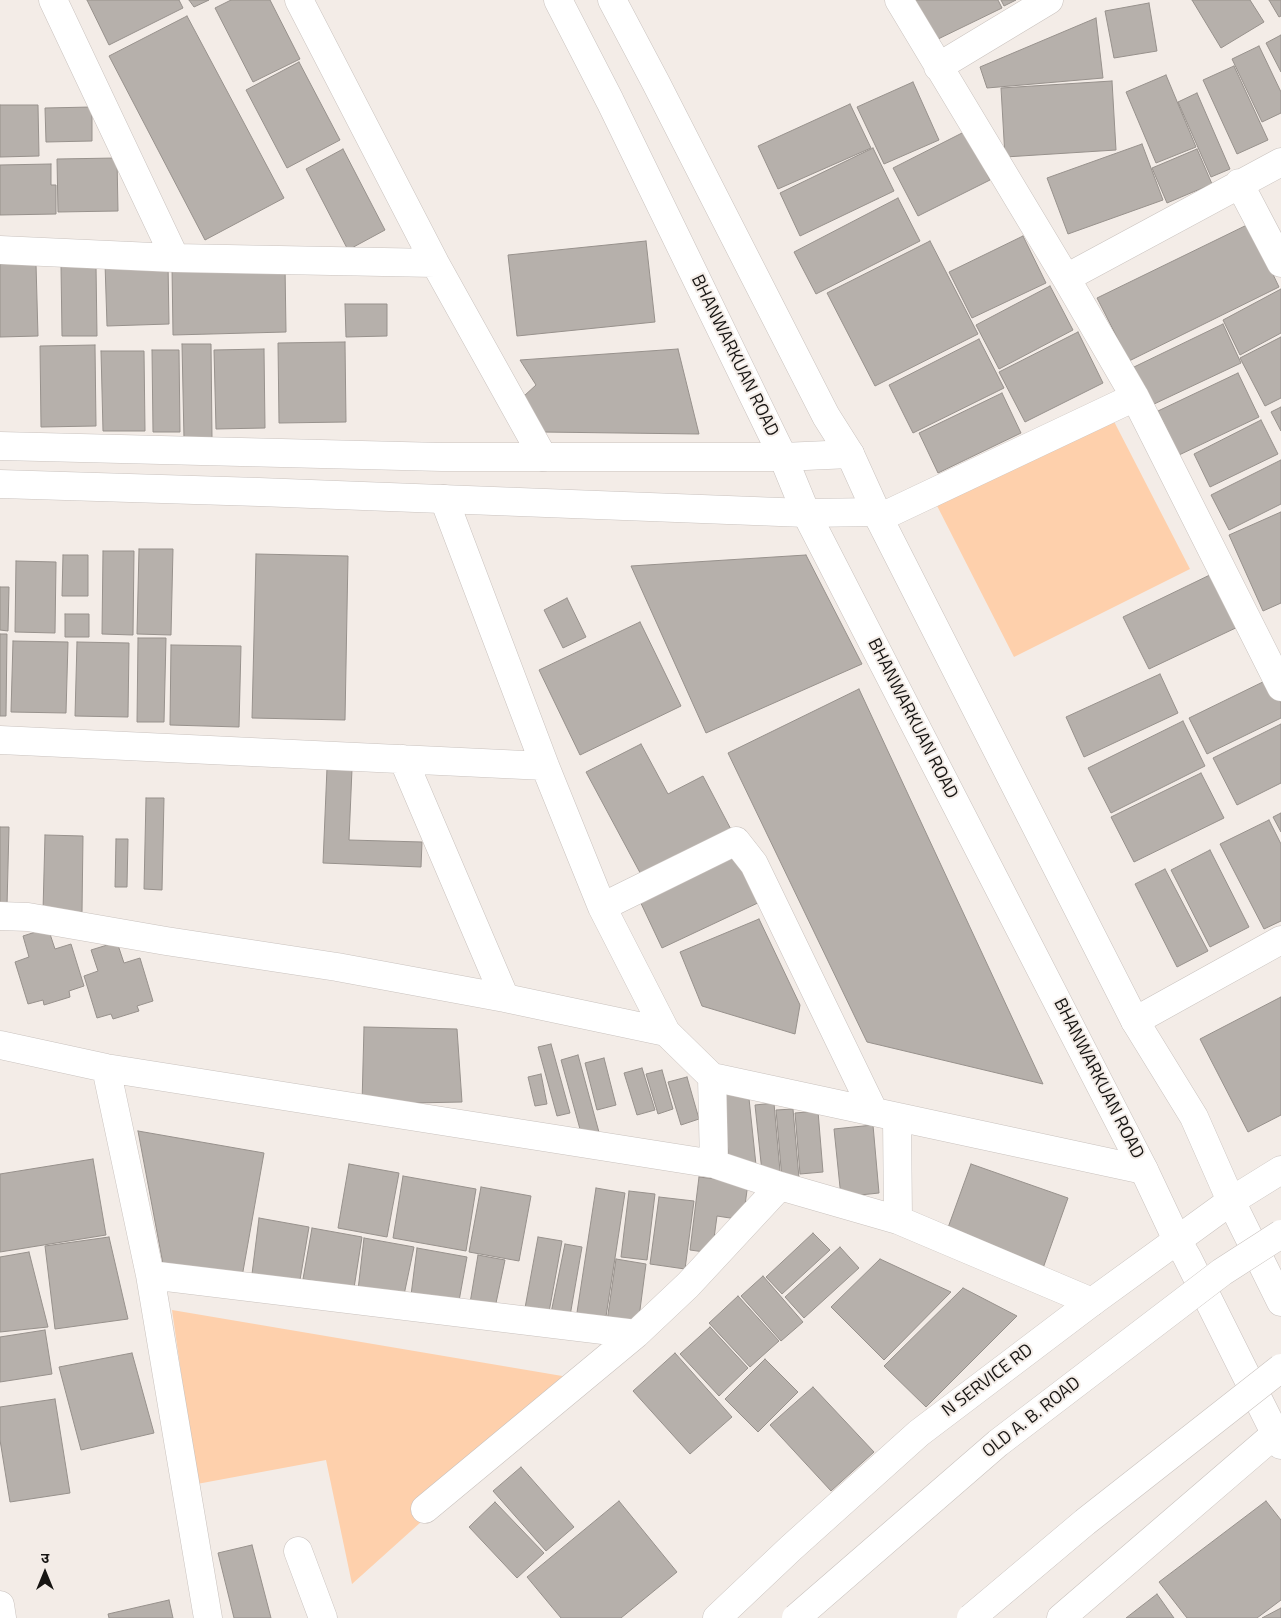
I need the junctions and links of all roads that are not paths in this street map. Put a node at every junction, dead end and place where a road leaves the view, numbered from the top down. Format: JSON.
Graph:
{"nodes":[{"id":1,"x":53,"y":0,"type":"edge"},
{"id":2,"x":299,"y":0,"type":"edge"},
{"id":3,"x":558,"y":0,"type":"edge"},
{"id":4,"x":612,"y":0,"type":"edge"},
{"id":5,"x":898,"y":0,"type":"edge"},
{"id":6,"x":1049,"y":0,"type":"edge"},
{"id":7,"x":938,"y":67,"type":"junction"},
{"id":8,"x":1281,"y":162,"type":"edge"},
{"id":9,"x":1239,"y":183,"type":"junction"},
{"id":10,"x":0,"y":250,"type":"edge"},
{"id":11,"x":175,"y":258,"type":"junction"},
{"id":12,"x":435,"y":263,"type":"junction"},
{"id":13,"x":1281,"y":263,"type":"edge"},
{"id":14,"x":1066,"y":278,"type":"junction"},
{"id":15,"x":1135,"y":397,"type":"junction"},
{"id":16,"x":0,"y":446,"type":"edge"},
{"id":17,"x":850,"y":454,"type":"junction"},
{"id":18,"x":543,"y":457,"type":"junction"},
{"id":19,"x":783,"y":457,"type":"junction"},
{"id":20,"x":0,"y":484,"type":"edge"},
{"id":21,"x":444,"y":499,"type":"junction"},
{"id":22,"x":806,"y":513,"type":"junction"},
{"id":23,"x":878,"y":515,"type":"junction"},
{"id":24,"x":1281,"y":686,"type":"edge"},
{"id":25,"x":0,"y":740,"type":"edge"},
{"id":26,"x":403,"y":759,"type":"junction"},
{"id":27,"x":545,"y":766,"type":"junction"},
{"id":28,"x":602,"y":907,"type":"junction"},
{"id":29,"x":0,"y":916,"type":"edge"},
{"id":30,"x":1281,"y":940,"type":"edge"},
{"id":31,"x":505,"y":998,"type":"junction"},
{"id":32,"x":1135,"y":1021,"type":"junction"},
{"id":33,"x":666,"y":1032,"type":"junction"},
{"id":34,"x":0,"y":1045,"type":"edge"},
{"id":35,"x":106,"y":1068,"type":"junction"},
{"id":36,"x":712,"y":1077,"type":"junction"},
{"id":37,"x":885,"y":1115,"type":"junction"},
{"id":38,"x":714,"y":1164,"type":"junction"},
{"id":39,"x":1144,"y":1170,"type":"junction"},
{"id":40,"x":1281,"y":1170,"type":"edge"},
{"id":41,"x":780,"y":1186,"type":"junction"},
{"id":42,"x":1232,"y":1201,"type":"junction"},
{"id":43,"x":898,"y":1220,"type":"junction"},
{"id":44,"x":1281,"y":1234,"type":"edge"},
{"id":45,"x":1177,"y":1240,"type":"junction"},
{"id":46,"x":150,"y":1275,"type":"junction"},
{"id":47,"x":1092,"y":1302,"type":"junction"},
{"id":48,"x":1281,"y":1302,"type":"edge"},
{"id":49,"x":636,"y":1334,"type":"junction"},
{"id":50,"x":1281,"y":1368,"type":"edge"},
{"id":51,"x":1279,"y":1436,"type":"edge"},
{"id":52,"x":425,"y":1510,"type":"dead end"},
{"id":53,"x":298,"y":1551,"type":"dead end"},
{"id":54,"x":0,"y":1605,"type":"edge"},
{"id":55,"x":2,"y":1618,"type":"edge"},
{"id":56,"x":208,"y":1618,"type":"edge"},
{"id":57,"x":323,"y":1618,"type":"edge"},
{"id":58,"x":717,"y":1618,"type":"edge"},
{"id":59,"x":796,"y":1618,"type":"edge"},
{"id":60,"x":971,"y":1618,"type":"edge"},
{"id":61,"x":1061,"y":1618,"type":"edge"}],
"edges":[{"from":1,"to":11,"type":"street"},
{"from":2,"to":12,"type":"street"},
{"from":3,"to":19,"type":"street","name":"BHANWARKUAN ROAD"},
{"from":4,"to":17,"type":"street"},
{"from":5,"to":7,"type":"street"},
{"from":6,"to":7,"type":"street"},
{"from":7,"to":14,"type":"street"},
{"from":8,"to":9,"type":"street"},
{"from":9,"to":13,"type":"street"},
{"from":9,"to":14,"type":"street"},
{"from":10,"to":11,"type":"street"},
{"from":11,"to":12,"type":"street"},
{"from":12,"to":18,"type":"street"},
{"from":14,"to":15,"type":"street"},
{"from":15,"to":23,"type":"street"},
{"from":15,"to":24,"type":"street"},
{"from":16,"to":18,"type":"street"},
{"from":17,"to":19,"type":"street"},
{"from":17,"to":23,"type":"street"},
{"from":18,"to":19,"type":"street"},
{"from":19,"to":22,"type":"street","name":"BHANWARKUAN ROAD"},
{"from":20,"to":21,"type":"street"},
{"from":21,"to":22,"type":"street"},
{"from":21,"to":27,"type":"street"},
{"from":22,"to":23,"type":"street"},
{"from":22,"to":39,"type":"street","name":"BHANWARKUAN ROAD"},
{"from":23,"to":32,"type":"street"},
{"from":25,"to":26,"type":"street"},
{"from":26,"to":27,"type":"street"},
{"from":26,"to":31,"type":"street"},
{"from":27,"to":28,"type":"street"},
{"from":28,"to":33,"type":"street"},
{"from":28,"to":37,"type":"street"},
{"from":29,"to":31,"type":"street"},
{"from":30,"to":32,"type":"street"},
{"from":31,"to":33,"type":"street"},
{"from":32,"to":42,"type":"street"},
{"from":33,"to":36,"type":"street"},
{"from":34,"to":35,"type":"street"},
{"from":35,"to":38,"type":"street"},
{"from":35,"to":46,"type":"street"},
{"from":36,"to":37,"type":"street"},
{"from":36,"to":38,"type":"street"},
{"from":37,"to":39,"type":"street"},
{"from":37,"to":43,"type":"street"},
{"from":38,"to":41,"type":"street"},
{"from":39,"to":45,"type":"street","name":"BHANWARKUAN ROAD"},
{"from":40,"to":42,"type":"street","name":"N SERVICE RD"},
{"from":41,"to":43,"type":"street"},
{"from":41,"to":49,"type":"street"},
{"from":42,"to":45,"type":"street","name":"N SERVICE RD"},
{"from":42,"to":48,"type":"street"},
{"from":43,"to":47,"type":"street"},
{"from":44,"to":59,"type":"street","name":"OLD A. B. ROAD","bridge":true},
{"from":45,"to":47,"type":"street","name":"N SERVICE RD"},
{"from":45,"to":51,"type":"street","name":"BHANWARKUAN ROAD"},
{"from":46,"to":49,"type":"street"},
{"from":46,"to":56,"type":"street"},
{"from":47,"to":58,"type":"street","name":"N SERVICE RD"},
{"from":49,"to":52,"type":"street"},
{"from":50,"to":60,"type":"street","bridge":true},
{"from":51,"to":61,"type":"street"},
{"from":53,"to":57,"type":"street"},
{"from":54,"to":55,"type":"street"}]}
